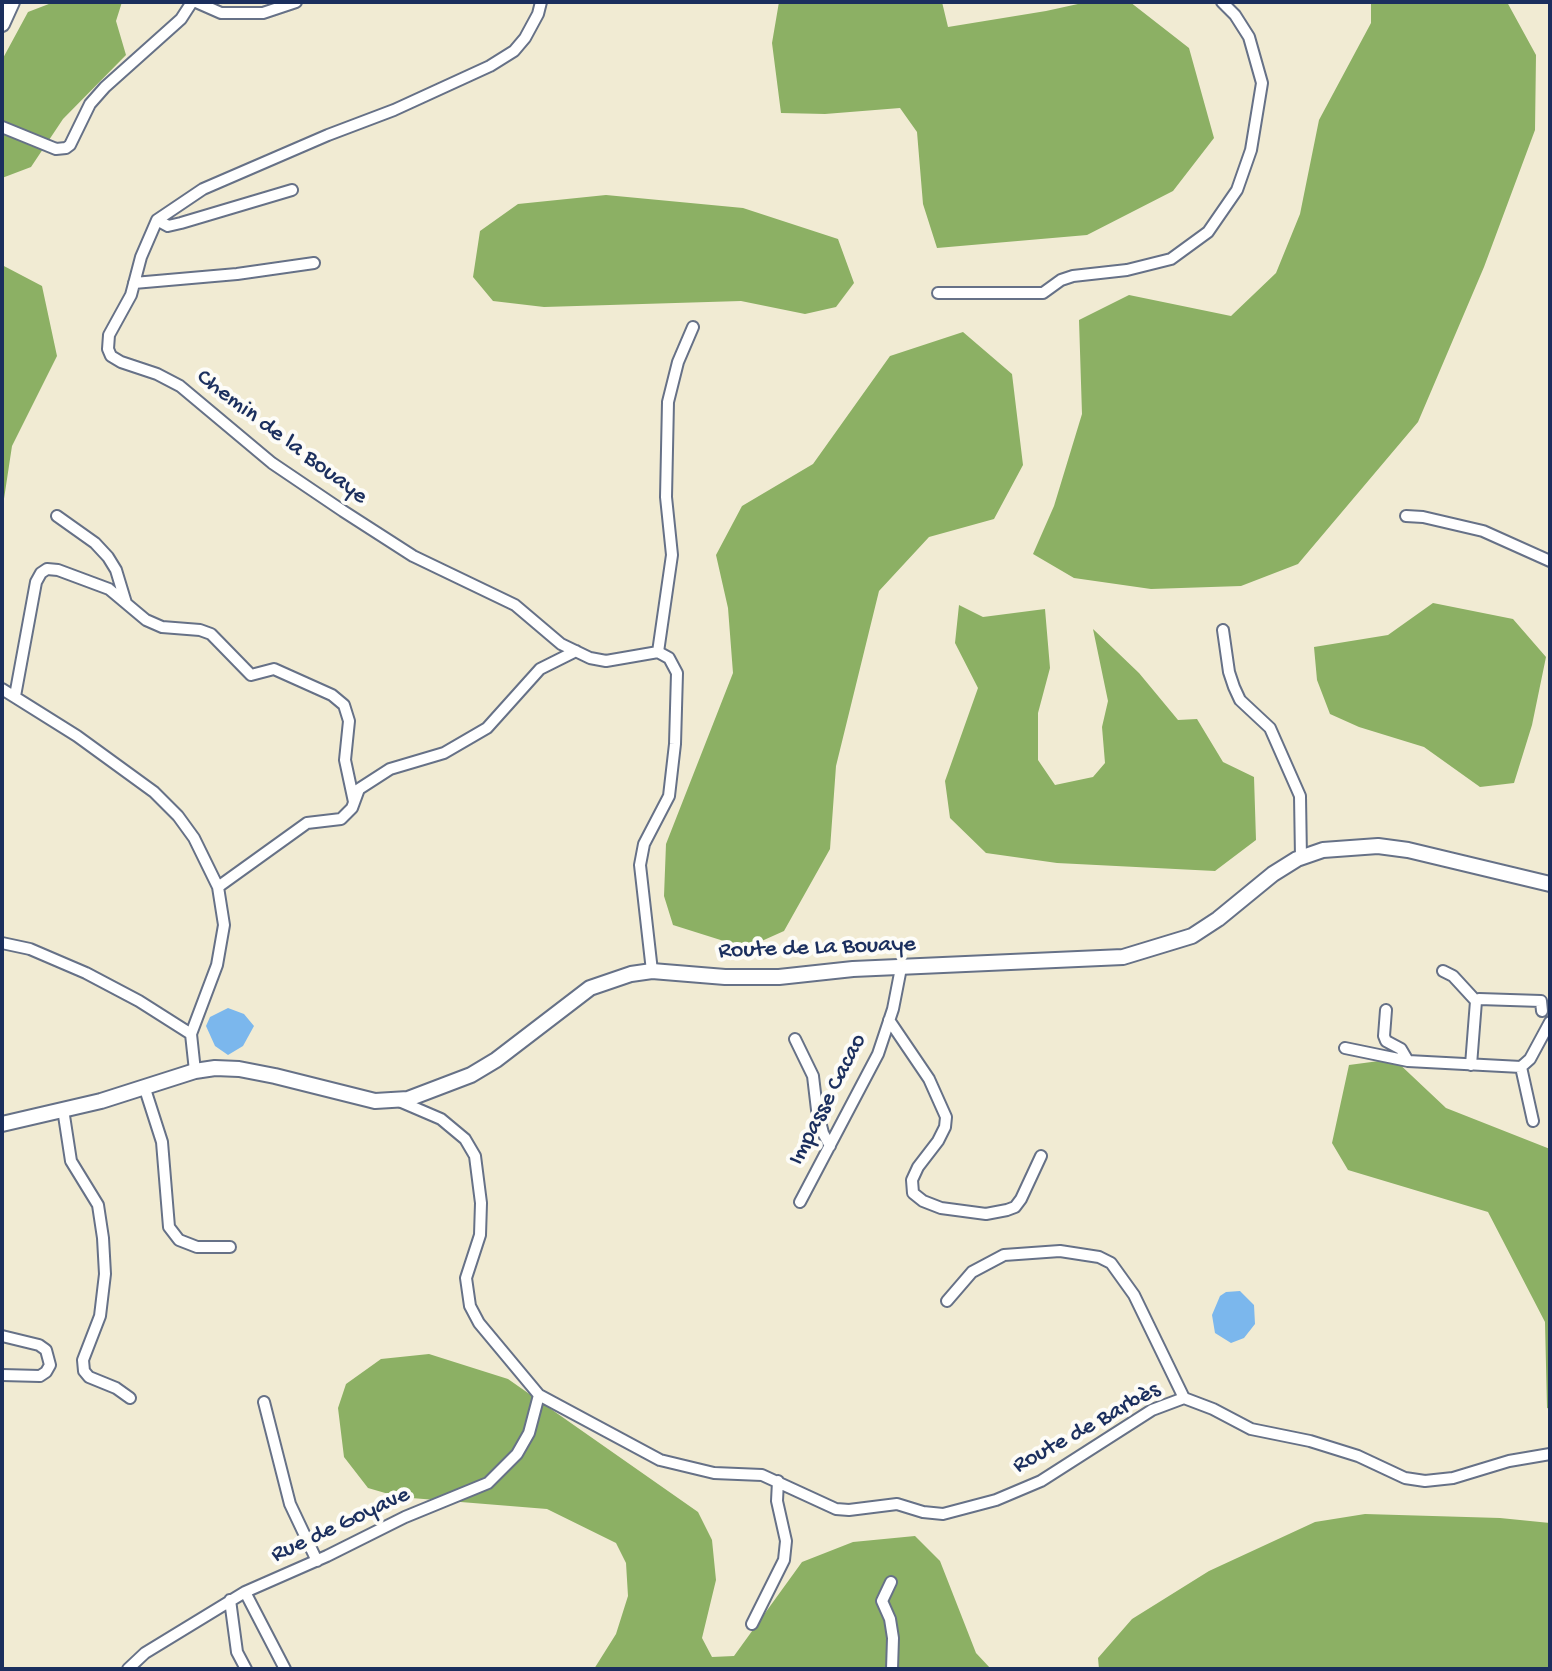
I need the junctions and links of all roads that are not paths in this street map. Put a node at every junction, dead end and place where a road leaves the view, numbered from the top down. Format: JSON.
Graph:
{"nodes":[{"id":1,"x":12,"y":2,"type":"edge"},
{"id":2,"x":194,"y":2,"type":"edge"},
{"id":3,"x":296,"y":2,"type":"edge"},
{"id":4,"x":541,"y":2,"type":"edge"},
{"id":5,"x":1222,"y":2,"type":"edge"},
{"id":6,"x":2,"y":23,"type":"edge"},
{"id":7,"x":2,"y":127,"type":"edge"},
{"id":8,"x":292,"y":190,"type":"dead end"},
{"id":9,"x":157,"y":220,"type":"junction"},
{"id":10,"x":314,"y":263,"type":"dead end"},
{"id":11,"x":134,"y":283,"type":"junction"},
{"id":12,"x":938,"y":293,"type":"dead end"},
{"id":13,"x":693,"y":327,"type":"dead end"},
{"id":14,"x":57,"y":516,"type":"dead end"},
{"id":15,"x":1406,"y":516,"type":"dead end"},
{"id":16,"x":1550,"y":561,"type":"edge"},
{"id":17,"x":126,"y":603,"type":"junction"},
{"id":18,"x":1223,"y":630,"type":"dead end"},
{"id":19,"x":576,"y":651,"type":"junction"},
{"id":20,"x":658,"y":652,"type":"junction"},
{"id":21,"x":2,"y":689,"type":"edge"},
{"id":22,"x":15,"y":696,"type":"junction"},
{"id":23,"x":354,"y":802,"type":"junction"},
{"id":24,"x":1301,"y":858,"type":"junction"},
{"id":25,"x":1550,"y":884,"type":"edge"},
{"id":26,"x":218,"y":887,"type":"junction"},
{"id":27,"x":2,"y":943,"type":"edge"},
{"id":28,"x":901,"y":968,"type":"junction"},
{"id":29,"x":652,"y":971,"type":"junction"},
{"id":30,"x":1443,"y":971,"type":"dead end"},
{"id":31,"x":1476,"y":1001,"type":"junction"},
{"id":32,"x":1386,"y":1010,"type":"dead end"},
{"id":33,"x":1542,"y":1011,"type":"dead end"},
{"id":34,"x":889,"y":1020,"type":"junction"},
{"id":35,"x":1550,"y":1022,"type":"edge"},
{"id":36,"x":191,"y":1034,"type":"junction"},
{"id":37,"x":795,"y":1039,"type":"dead end"},
{"id":38,"x":1345,"y":1048,"type":"dead end"},
{"id":39,"x":1408,"y":1061,"type":"junction"},
{"id":40,"x":1471,"y":1065,"type":"junction"},
{"id":41,"x":1521,"y":1067,"type":"junction"},
{"id":42,"x":195,"y":1071,"type":"junction"},
{"id":43,"x":145,"y":1089,"type":"junction"},
{"id":44,"x":398,"y":1100,"type":"junction"},
{"id":45,"x":63,"y":1109,"type":"junction"},
{"id":46,"x":1533,"y":1121,"type":"dead end"},
{"id":47,"x":2,"y":1124,"type":"edge"},
{"id":48,"x":830,"y":1146,"type":"junction"},
{"id":49,"x":1041,"y":1156,"type":"dead end"},
{"id":50,"x":800,"y":1202,"type":"dead end"},
{"id":51,"x":230,"y":1247,"type":"dead end"},
{"id":52,"x":947,"y":1301,"type":"dead end"},
{"id":53,"x":2,"y":1336,"type":"edge"},
{"id":54,"x":2,"y":1375,"type":"edge"},
{"id":55,"x":539,"y":1395,"type":"junction"},
{"id":56,"x":130,"y":1398,"type":"dead end"},
{"id":57,"x":1184,"y":1398,"type":"junction"},
{"id":58,"x":264,"y":1402,"type":"dead end"},
{"id":59,"x":1550,"y":1454,"type":"edge"},
{"id":60,"x":778,"y":1481,"type":"junction"},
{"id":61,"x":317,"y":1561,"type":"junction"},
{"id":62,"x":891,"y":1582,"type":"dead end"},
{"id":63,"x":245,"y":1592,"type":"junction"},
{"id":64,"x":230,"y":1600,"type":"junction"},
{"id":65,"x":752,"y":1624,"type":"dead end"},
{"id":66,"x":128,"y":1669,"type":"edge"},
{"id":67,"x":246,"y":1669,"type":"edge"},
{"id":68,"x":285,"y":1669,"type":"edge"},
{"id":69,"x":892,"y":1669,"type":"edge"}],
"edges":[{"from":1,"to":6,"type":"main road"},
{"from":2,"to":3,"type":"street"},
{"from":2,"to":7,"type":"street"},
{"from":4,"to":9,"type":"street"},
{"from":5,"to":12,"type":"street"},
{"from":8,"to":9,"type":"street"},
{"from":9,"to":11,"type":"street","name":"Chemin de la Bouaye"},
{"from":10,"to":11,"type":"street"},
{"from":11,"to":19,"type":"street","name":"Chemin de la Bouaye"},
{"from":13,"to":20,"type":"street"},
{"from":14,"to":17,"type":"street"},
{"from":15,"to":16,"type":"street"},
{"from":17,"to":22,"type":"street"},
{"from":17,"to":23,"type":"street"},
{"from":18,"to":24,"type":"street"},
{"from":19,"to":20,"type":"street","name":"Chemin de la Bouaye"},
{"from":19,"to":23,"type":"street"},
{"from":20,"to":29,"type":"street"},
{"from":21,"to":22,"type":"street"},
{"from":22,"to":26,"type":"street"},
{"from":23,"to":26,"type":"street"},
{"from":24,"to":25,"type":"main road","name":"Route de La Bouaye"},
{"from":24,"to":28,"type":"main road","name":"Route de La Bouaye"},
{"from":26,"to":36,"type":"street"},
{"from":27,"to":36,"type":"street"},
{"from":28,"to":29,"type":"main road","name":"Route de La Bouaye"},
{"from":28,"to":34,"type":"street","name":"Impasse Cacao"},
{"from":29,"to":44,"type":"main road","name":"Route de La Bouaye"},
{"from":30,"to":31,"type":"street"},
{"from":31,"to":33,"type":"street"},
{"from":31,"to":40,"type":"street"},
{"from":32,"to":39,"type":"street"},
{"from":34,"to":48,"type":"street","name":"Impasse Cacao"},
{"from":34,"to":49,"type":"street"},
{"from":35,"to":41,"type":"street"},
{"from":36,"to":42,"type":"street"},
{"from":37,"to":48,"type":"street"},
{"from":38,"to":39,"type":"street"},
{"from":39,"to":40,"type":"street"},
{"from":40,"to":41,"type":"street"},
{"from":41,"to":46,"type":"street"},
{"from":42,"to":43,"type":"main road","name":"Route de La Bouaye"},
{"from":42,"to":44,"type":"main road","name":"Route de La Bouaye"},
{"from":43,"to":45,"type":"main road","name":"Route de La Bouaye"},
{"from":43,"to":51,"type":"street"},
{"from":44,"to":55,"type":"street","name":"Route de Barbès"},
{"from":45,"to":47,"type":"main road","name":"Route de La Bouaye"},
{"from":45,"to":56,"type":"street"},
{"from":48,"to":50,"type":"street","name":"Impasse Cacao"},
{"from":52,"to":57,"type":"street"},
{"from":53,"to":54,"type":"street"},
{"from":55,"to":60,"type":"street","name":"Route de Barbès"},
{"from":55,"to":61,"type":"street","name":"Rue de Goyave"},
{"from":57,"to":59,"type":"street","name":"Route de Barbès"},
{"from":57,"to":60,"type":"street","name":"Route de Barbès"},
{"from":58,"to":61,"type":"street"},
{"from":60,"to":65,"type":"street"},
{"from":61,"to":63,"type":"street","name":"Rue de Goyave"},
{"from":62,"to":69,"type":"street"},
{"from":63,"to":64,"type":"street","name":"Rue de Goyave"},
{"from":63,"to":68,"type":"street"},
{"from":64,"to":66,"type":"street","name":"Rue de Goyave"},
{"from":64,"to":67,"type":"street"}]}
